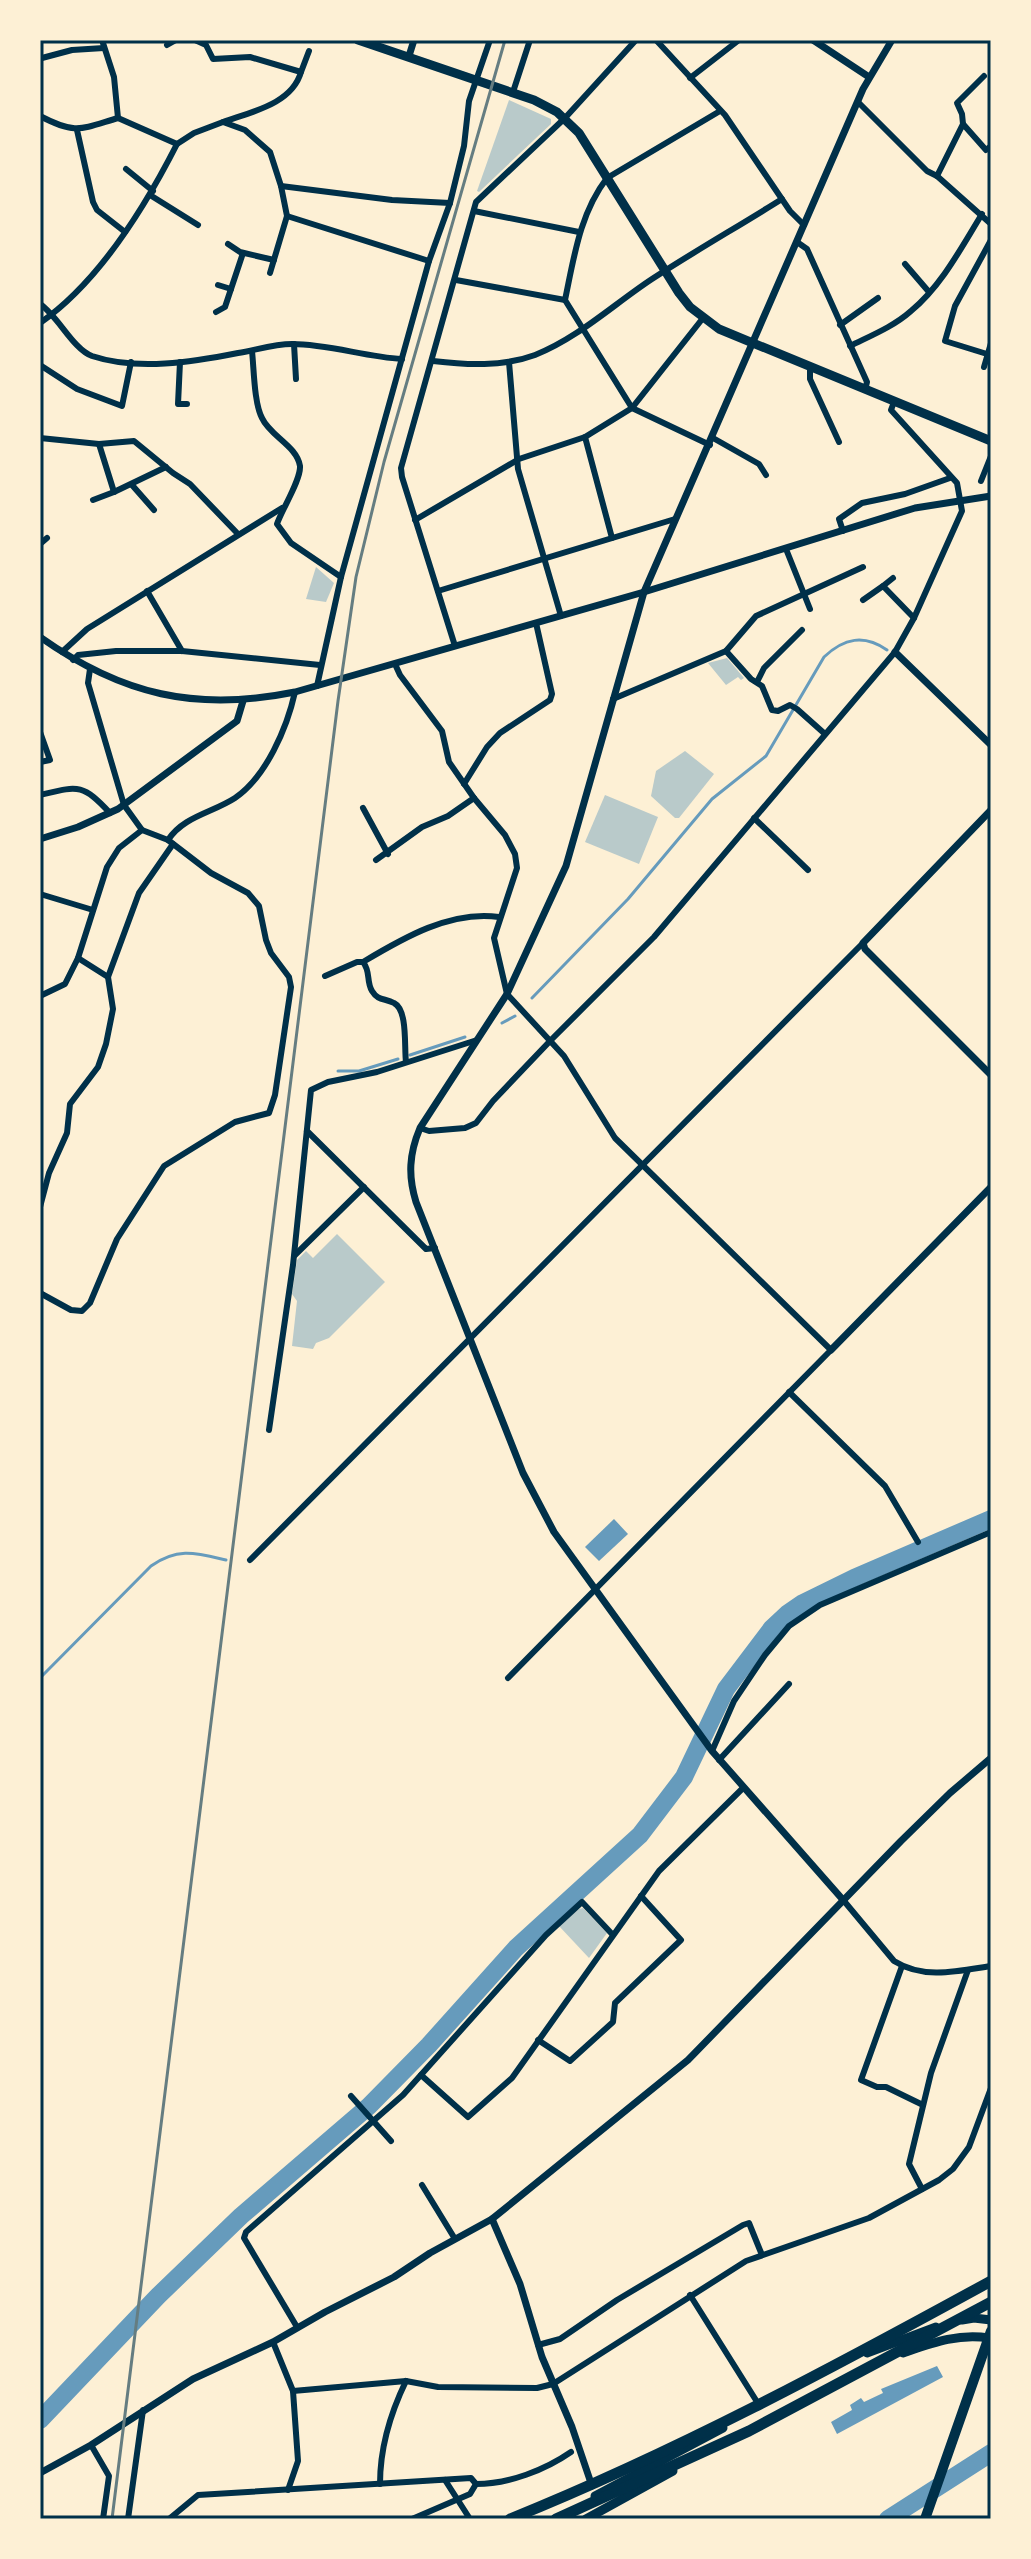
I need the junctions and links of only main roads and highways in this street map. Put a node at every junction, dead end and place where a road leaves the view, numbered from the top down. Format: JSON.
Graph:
{"nodes":[{"id":1,"x":358,"y":40,"type":"edge"},
{"id":2,"x":991,"y":441,"type":"edge"},
{"id":3,"x":991,"y":2281,"type":"edge"},
{"id":4,"x":991,"y":2302,"type":"edge"},
{"id":5,"x":991,"y":2320,"type":"edge"},
{"id":6,"x":990,"y":2334,"type":"edge"},
{"id":7,"x":601,"y":2515,"type":"edge"},
{"id":8,"x":510,"y":2519,"type":"edge"},
{"id":9,"x":557,"y":2519,"type":"edge"},
{"id":10,"x":586,"y":2519,"type":"edge"},
{"id":11,"x":925,"y":2519,"type":"edge"}],
"edges":[{"from":1,"to":2,"type":"main road"},
{"from":3,"to":8,"type":"highway"},
{"from":4,"to":9,"type":"highway"},
{"from":5,"to":9,"type":"main road"},
{"from":6,"to":7,"type":"main road"},
{"from":6,"to":11,"type":"highway"},
{"from":7,"to":10,"type":"main road"}]}
